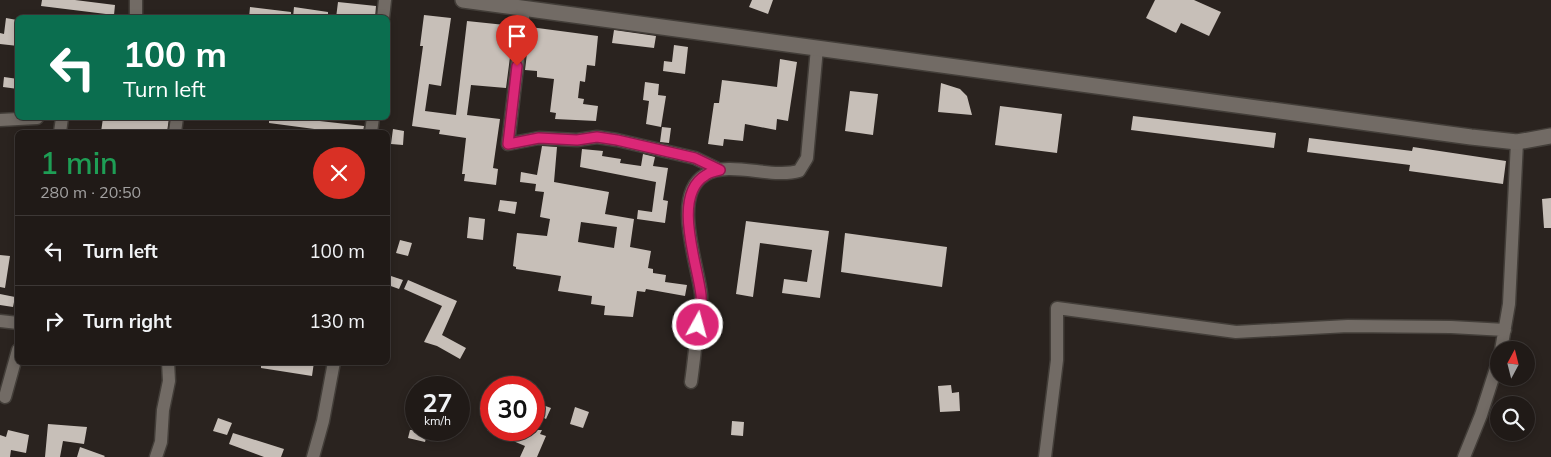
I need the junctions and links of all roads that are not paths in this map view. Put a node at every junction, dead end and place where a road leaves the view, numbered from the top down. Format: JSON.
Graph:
{"nodes":[{"id":1,"x":137,"y":0,"type":"edge"},
{"id":2,"x":385,"y":0,"type":"edge"},
{"id":3,"x":463,"y":0,"type":"edge"},
{"id":4,"x":524,"y":8,"type":"junction"},
{"id":5,"x":136,"y":15,"type":"edge"},
{"id":6,"x":383,"y":15,"type":"edge"},
{"id":7,"x":818,"y":48,"type":"junction"},
{"id":8,"x":15,"y":119,"type":"edge"},
{"id":9,"x":0,"y":120,"type":"edge"},
{"id":10,"x":1551,"y":136,"type":"edge"},
{"id":11,"x":1517,"y":142,"type":"junction"},
{"id":12,"x":720,"y":170,"type":"junction"},
{"id":13,"x":0,"y":321,"type":"edge"},
{"id":14,"x":15,"y":324,"type":"edge"},
{"id":15,"x":1505,"y":330,"type":"junction"},
{"id":16,"x":1503,"y":341,"type":"edge"},
{"id":17,"x":15,"y":361,"type":"edge"},
{"id":18,"x":168,"y":365,"type":"edge"},
{"id":19,"x":333,"y":365,"type":"edge"},
{"id":20,"x":691,"y":382,"type":"dead end"},
{"id":21,"x":1490,"y":386,"type":"edge"},
{"id":22,"x":5,"y":397,"type":"dead end"},
{"id":23,"x":156,"y":457,"type":"edge"},
{"id":24,"x":313,"y":457,"type":"edge"},
{"id":25,"x":1045,"y":457,"type":"edge"},
{"id":26,"x":1464,"y":457,"type":"edge"}],
"edges":[{"from":1,"to":5,"type":"street"},
{"from":2,"to":6,"type":"street"},
{"from":3,"to":4,"type":"street"},
{"from":4,"to":7,"type":"street"},
{"from":4,"to":12,"type":"street"},
{"from":7,"to":11,"type":"street"},
{"from":7,"to":12,"type":"street"},
{"from":8,"to":9,"type":"street"},
{"from":10,"to":11,"type":"street"},
{"from":11,"to":15,"type":"street"},
{"from":12,"to":20,"type":"street"},
{"from":13,"to":14,"type":"street"},
{"from":15,"to":16,"type":"street"},
{"from":15,"to":25,"type":"street"},
{"from":17,"to":22,"type":"street"},
{"from":18,"to":23,"type":"street"},
{"from":19,"to":24,"type":"street"},
{"from":21,"to":26,"type":"street"}]}
